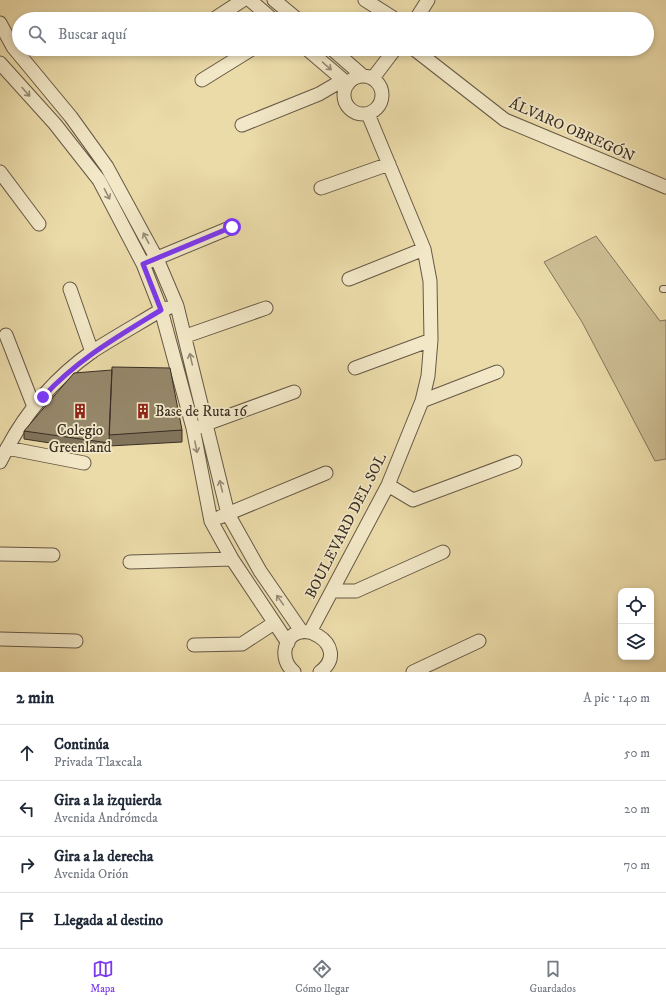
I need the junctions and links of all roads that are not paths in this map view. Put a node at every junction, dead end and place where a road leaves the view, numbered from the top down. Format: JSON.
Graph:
{"nodes":[{"id":1,"x":243,"y":0,"type":"edge"},
{"id":2,"x":250,"y":0,"type":"edge"},
{"id":3,"x":274,"y":0,"type":"edge"},
{"id":4,"x":365,"y":0,"type":"edge"},
{"id":5,"x":428,"y":0,"type":"edge"},
{"id":6,"x":225,"y":12,"type":"edge"},
{"id":7,"x":264,"y":12,"type":"edge"},
{"id":8,"x":288,"y":12,"type":"edge"},
{"id":9,"x":384,"y":12,"type":"edge"},
{"id":10,"x":420,"y":12,"type":"edge"},
{"id":11,"x":0,"y":23,"type":"edge"},
{"id":12,"x":12,"y":45,"type":"edge"},
{"id":13,"x":12,"y":48,"type":"edge"},
{"id":14,"x":20,"y":56,"type":"edge"},
{"id":15,"x":241,"y":56,"type":"edge"},
{"id":16,"x":315,"y":56,"type":"edge"},
{"id":17,"x":341,"y":56,"type":"edge"},
{"id":18,"x":388,"y":56,"type":"edge"},
{"id":19,"x":422,"y":56,"type":"edge"},
{"id":20,"x":0,"y":60,"type":"edge"},
{"id":21,"x":0,"y":63,"type":"edge"},
{"id":22,"x":368,"y":77,"type":"junction"},
{"id":23,"x":202,"y":80,"type":"dead end"},
{"id":24,"x":345,"y":82,"type":"junction"},
{"id":25,"x":368,"y":114,"type":"junction"},
{"id":26,"x":242,"y":125,"type":"dead end"},
{"id":27,"x":389,"y":164,"type":"junction"},
{"id":28,"x":0,"y":172,"type":"edge"},
{"id":29,"x":666,"y":187,"type":"edge"},
{"id":30,"x":321,"y":188,"type":"dead end"},
{"id":31,"x":39,"y":224,"type":"dead end"},
{"id":32,"x":232,"y":227,"type":"dead end"},
{"id":33,"x":424,"y":249,"type":"junction"},
{"id":34,"x":157,"y":259,"type":"junction"},
{"id":35,"x":143,"y":264,"type":"junction"},
{"id":36,"x":349,"y":279,"type":"dead end"},
{"id":37,"x":70,"y":289,"type":"dead end"},
{"id":38,"x":177,"y":306,"type":"junction"},
{"id":39,"x":266,"y":308,"type":"dead end"},
{"id":40,"x":161,"y":310,"type":"junction"},
{"id":41,"x":6,"y":335,"type":"dead end"},
{"id":42,"x":186,"y":336,"type":"junction"},
{"id":43,"x":431,"y":340,"type":"junction"},
{"id":44,"x":92,"y":352,"type":"junction"},
{"id":45,"x":355,"y":368,"type":"dead end"},
{"id":46,"x":497,"y":372,"type":"dead end"},
{"id":47,"x":294,"y":392,"type":"dead end"},
{"id":48,"x":422,"y":401,"type":"junction"},
{"id":49,"x":34,"y":407,"type":"junction"},
{"id":50,"x":206,"y":425,"type":"junction"},
{"id":51,"x":193,"y":428,"type":"junction"},
{"id":52,"x":7,"y":448,"type":"junction"},
{"id":53,"x":0,"y":462,"type":"edge"},
{"id":54,"x":514,"y":462,"type":"dead end"},
{"id":55,"x":84,"y":463,"type":"dead end"},
{"id":56,"x":326,"y":474,"type":"dead end"},
{"id":57,"x":388,"y":485,"type":"junction"},
{"id":58,"x":228,"y":514,"type":"junction"},
{"id":59,"x":211,"y":521,"type":"junction"},
{"id":60,"x":444,"y":552,"type":"dead end"},
{"id":61,"x":0,"y":554,"type":"edge"},
{"id":62,"x":53,"y":555,"type":"dead end"},
{"id":63,"x":232,"y":559,"type":"junction"},
{"id":64,"x":130,"y":562,"type":"dead end"},
{"id":65,"x":332,"y":591,"type":"junction"},
{"id":66,"x":274,"y":623,"type":"junction"},
{"id":67,"x":306,"y":632,"type":"junction"},
{"id":68,"x":0,"y":639,"type":"edge"},
{"id":69,"x":76,"y":641,"type":"dead end"},
{"id":70,"x":479,"y":641,"type":"dead end"},
{"id":71,"x":288,"y":643,"type":"junction"},
{"id":72,"x":194,"y":645,"type":"dead end"},
{"id":73,"x":294,"y":672,"type":"edge"},
{"id":74,"x":320,"y":672,"type":"edge"},
{"id":75,"x":413,"y":672,"type":"edge"}],
"edges":[{"from":1,"to":6,"type":"street"},
{"from":2,"to":7,"type":"street"},
{"from":3,"to":8,"type":"street"},
{"from":4,"to":9,"type":"street"},
{"from":5,"to":10,"type":"street"},
{"from":11,"to":12,"type":"street"},
{"from":13,"to":20,"type":"street"},
{"from":34,"to":14,"type":"street","one_way":true},
{"from":15,"to":23,"type":"street"},
{"from":16,"to":24,"type":"street","one_way":true},
{"from":17,"to":22,"type":"street"},
{"from":18,"to":22,"type":"street"},
{"from":19,"to":29,"type":"street","name":"ÁLVARO OBREGÓN"},
{"from":21,"to":35,"type":"street","one_way":true},
{"from":22,"to":24,"type":"street"},
{"from":22,"to":25,"type":"street"},
{"from":24,"to":25,"type":"street"},
{"from":24,"to":26,"type":"street"},
{"from":25,"to":27,"type":"street","name":"BOULEVARD DEL SOL"},
{"from":27,"to":30,"type":"street"},
{"from":27,"to":33,"type":"street","name":"BOULEVARD DEL SOL"},
{"from":28,"to":31,"type":"street"},
{"from":32,"to":34,"type":"street"},
{"from":33,"to":36,"type":"street"},
{"from":33,"to":43,"type":"street","name":"BOULEVARD DEL SOL"},
{"from":34,"to":35,"type":"street"},
{"from":34,"to":38,"type":"street"},
{"from":35,"to":40,"type":"street"},
{"from":37,"to":44,"type":"street"},
{"from":38,"to":40,"type":"street"},
{"from":38,"to":42,"type":"street"},
{"from":39,"to":42,"type":"street"},
{"from":40,"to":44,"type":"street"},
{"from":40,"to":51,"type":"street"},
{"from":41,"to":49,"type":"street"},
{"from":50,"to":42,"type":"street","one_way":true},
{"from":43,"to":45,"type":"street"},
{"from":43,"to":48,"type":"street","name":"BOULEVARD DEL SOL"},
{"from":44,"to":49,"type":"street"},
{"from":46,"to":48,"type":"street"},
{"from":47,"to":50,"type":"street"},
{"from":48,"to":57,"type":"street","name":"BOULEVARD DEL SOL"},
{"from":49,"to":52,"type":"street"},
{"from":50,"to":51,"type":"street"},
{"from":58,"to":50,"type":"street","one_way":true},
{"from":51,"to":59,"type":"street","one_way":true},
{"from":52,"to":53,"type":"street"},
{"from":52,"to":55,"type":"street"},
{"from":54,"to":57,"type":"street"},
{"from":56,"to":58,"type":"street"},
{"from":57,"to":65,"type":"street","name":"BOULEVARD DEL SOL"},
{"from":58,"to":59,"type":"street"},
{"from":67,"to":58,"type":"street","one_way":true},
{"from":59,"to":63,"type":"street"},
{"from":60,"to":65,"type":"street"},
{"from":61,"to":62,"type":"street"},
{"from":63,"to":64,"type":"street"},
{"from":63,"to":66,"type":"street"},
{"from":65,"to":67,"type":"street","name":"BOULEVARD DEL SOL"},
{"from":66,"to":71,"type":"street"},
{"from":66,"to":72,"type":"street"},
{"from":67,"to":71,"type":"street"},
{"from":67,"to":74,"type":"street"},
{"from":68,"to":69,"type":"street"},
{"from":70,"to":75,"type":"street"},
{"from":71,"to":73,"type":"street"}]}
